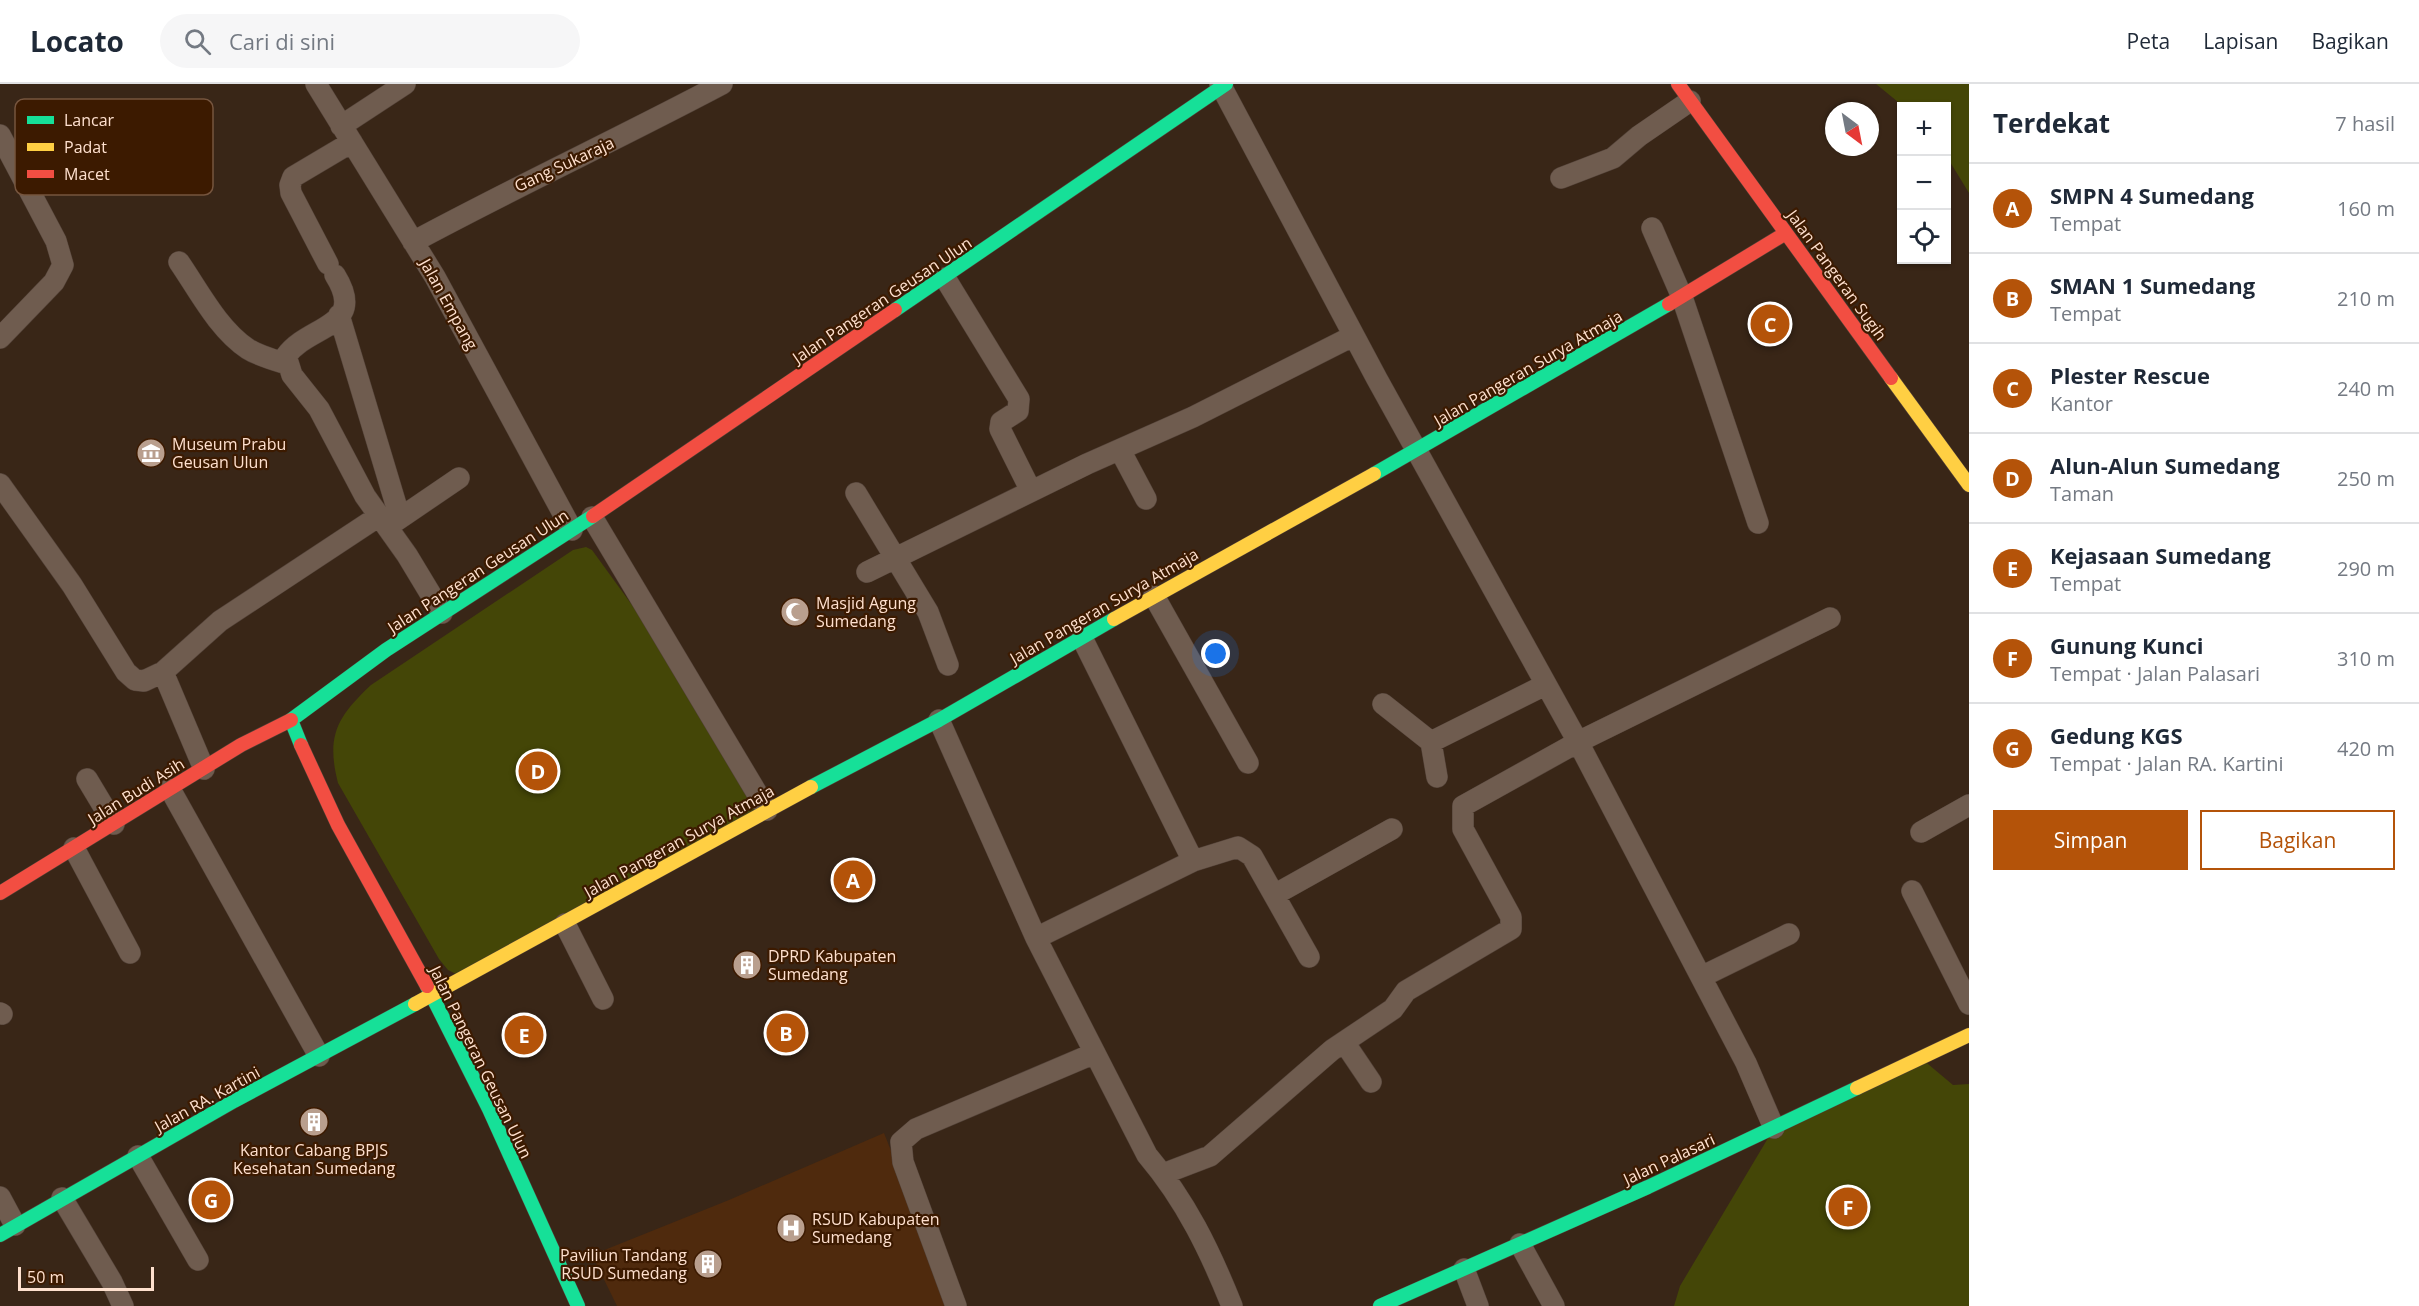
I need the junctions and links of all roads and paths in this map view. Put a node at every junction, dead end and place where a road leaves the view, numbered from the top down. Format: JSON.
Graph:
{"nodes":[{"id":1,"x":316,"y":84,"type":"edge"},
{"id":2,"x":405,"y":84,"type":"edge"},
{"id":3,"x":716,"y":85,"type":"edge"},
{"id":4,"x":1222,"y":85,"type":"edge"},
{"id":5,"x":1684,"y":92,"type":"edge"},
{"id":6,"x":346,"y":134,"type":"junction"},
{"id":7,"x":0,"y":135,"type":"edge"},
{"id":8,"x":15,"y":163,"type":"edge"},
{"id":9,"x":1562,"y":178,"type":"dead end"},
{"id":10,"x":32,"y":195,"type":"edge"},
{"id":11,"x":1652,"y":228,"type":"dead end"},
{"id":12,"x":1786,"y":233,"type":"junction"},
{"id":13,"x":413,"y":242,"type":"junction"},
{"id":14,"x":179,"y":262,"type":"dead end"},
{"id":15,"x":945,"y":278,"type":"junction"},
{"id":16,"x":1682,"y":297,"type":"junction"},
{"id":17,"x":339,"y":315,"type":"junction"},
{"id":18,"x":1353,"y":336,"type":"junction"},
{"id":19,"x":0,"y":338,"type":"edge"},
{"id":20,"x":287,"y":364,"type":"junction"},
{"id":21,"x":1120,"y":450,"type":"junction"},
{"id":22,"x":1416,"y":451,"type":"junction"},
{"id":23,"x":459,"y":478,"type":"dead end"},
{"id":24,"x":1967,"y":479,"type":"edge"},
{"id":25,"x":0,"y":484,"type":"edge"},
{"id":26,"x":1031,"y":492,"type":"junction"},
{"id":27,"x":856,"y":493,"type":"dead end"},
{"id":28,"x":1146,"y":499,"type":"dead end"},
{"id":29,"x":592,"y":517,"type":"junction"},
{"id":30,"x":389,"y":520,"type":"junction"},
{"id":31,"x":1758,"y":523,"type":"dead end"},
{"id":32,"x":573,"y":530,"type":"junction"},
{"id":33,"x":894,"y":560,"type":"junction"},
{"id":34,"x":867,"y":572,"type":"dead end"},
{"id":35,"x":1154,"y":596,"type":"junction"},
{"id":36,"x":442,"y":613,"type":"junction"},
{"id":37,"x":1830,"y":618,"type":"dead end"},
{"id":38,"x":1082,"y":638,"type":"junction"},
{"id":39,"x":948,"y":665,"type":"dead end"},
{"id":40,"x":163,"y":672,"type":"junction"},
{"id":41,"x":1545,"y":685,"type":"junction"},
{"id":42,"x":1383,"y":704,"type":"dead end"},
{"id":43,"x":291,"y":720,"type":"junction"},
{"id":44,"x":939,"y":720,"type":"junction"},
{"id":45,"x":1431,"y":742,"type":"junction"},
{"id":46,"x":1578,"y":742,"type":"junction"},
{"id":47,"x":1248,"y":763,"type":"dead end"},
{"id":48,"x":204,"y":769,"type":"junction"},
{"id":49,"x":1437,"y":777,"type":"dead end"},
{"id":50,"x":87,"y":779,"type":"dead end"},
{"id":51,"x":171,"y":789,"type":"junction"},
{"id":52,"x":1969,"y":805,"type":"edge"},
{"id":53,"x":766,"y":810,"type":"junction"},
{"id":54,"x":114,"y":824,"type":"junction"},
{"id":55,"x":1392,"y":829,"type":"dead end"},
{"id":56,"x":1921,"y":832,"type":"dead end"},
{"id":57,"x":74,"y":848,"type":"junction"},
{"id":58,"x":1192,"y":861,"type":"junction"},
{"id":59,"x":1912,"y":891,"type":"dead end"},
{"id":60,"x":0,"y":893,"type":"edge"},
{"id":61,"x":1274,"y":895,"type":"junction"},
{"id":62,"x":565,"y":924,"type":"junction"},
{"id":63,"x":1789,"y":934,"type":"dead end"},
{"id":64,"x":1036,"y":938,"type":"junction"},
{"id":65,"x":129,"y":953,"type":"dead end"},
{"id":66,"x":1309,"y":957,"type":"dead end"},
{"id":67,"x":1701,"y":977,"type":"junction"},
{"id":68,"x":432,"y":996,"type":"junction"},
{"id":69,"x":603,"y":999,"type":"dead end"},
{"id":70,"x":1969,"y":1004,"type":"edge"},
{"id":71,"x":1969,"y":1035,"type":"edge"},
{"id":72,"x":1344,"y":1042,"type":"junction"},
{"id":73,"x":1095,"y":1053,"type":"junction"},
{"id":74,"x":319,"y":1056,"type":"junction"},
{"id":75,"x":1371,"y":1082,"type":"dead end"},
{"id":76,"x":1774,"y":1128,"type":"junction"},
{"id":77,"x":138,"y":1156,"type":"junction"},
{"id":78,"x":1163,"y":1174,"type":"junction"},
{"id":79,"x":0,"y":1197,"type":"edge"},
{"id":80,"x":62,"y":1198,"type":"junction"},
{"id":81,"x":8,"y":1230,"type":"edge"},
{"id":82,"x":1520,"y":1244,"type":"junction"},
{"id":83,"x":198,"y":1260,"type":"dead end"},
{"id":84,"x":1464,"y":1269,"type":"junction"},
{"id":85,"x":123,"y":1306,"type":"edge"},
{"id":86,"x":578,"y":1306,"type":"edge"},
{"id":87,"x":956,"y":1306,"type":"edge"},
{"id":88,"x":1232,"y":1306,"type":"edge"},
{"id":89,"x":1380,"y":1306,"type":"edge"},
{"id":90,"x":1478,"y":1306,"type":"edge"},
{"id":91,"x":1554,"y":1306,"type":"edge"}],
"edges":[{"from":1,"to":6,"type":"street","name":"Jalan Empang"},
{"from":2,"to":6,"type":"street"},
{"from":3,"to":13,"type":"street","name":"Gang Sukaraja"},
{"from":4,"to":15,"type":"main road","name":"Jalan Pangeran Geusan Ulun"},
{"from":4,"to":18,"type":"street"},
{"from":5,"to":9,"type":"street"},
{"from":5,"to":12,"type":"main road","name":"Jalan Pangeran Sugih"},
{"from":6,"to":13,"type":"street","name":"Jalan Empang"},
{"from":6,"to":17,"type":"street"},
{"from":7,"to":8,"type":"street"},
{"from":10,"to":19,"type":"street"},
{"from":11,"to":16,"type":"street"},
{"from":12,"to":16,"type":"main road","name":"Jalan Pangeran Surya Atmaja"},
{"from":12,"to":24,"type":"main road","name":"Jalan Pangeran Sugih"},
{"from":13,"to":32,"type":"street","name":"Jalan Empang"},
{"from":14,"to":20,"type":"street"},
{"from":15,"to":26,"type":"street"},
{"from":15,"to":29,"type":"main road","name":"Jalan Pangeran Geusan Ulun"},
{"from":16,"to":22,"type":"main road","name":"Jalan Pangeran Surya Atmaja"},
{"from":16,"to":31,"type":"street"},
{"from":17,"to":20,"type":"street"},
{"from":17,"to":30,"type":"street"},
{"from":18,"to":21,"type":"street"},
{"from":18,"to":22,"type":"street"},
{"from":20,"to":30,"type":"street"},
{"from":21,"to":26,"type":"street"},
{"from":21,"to":28,"type":"street"},
{"from":22,"to":35,"type":"main road","name":"Jalan Pangeran Surya Atmaja"},
{"from":22,"to":41,"type":"street"},
{"from":23,"to":30,"type":"street"},
{"from":25,"to":40,"type":"street"},
{"from":26,"to":33,"type":"street"},
{"from":27,"to":33,"type":"street"},
{"from":29,"to":32,"type":"main road","name":"Jalan Pangeran Geusan Ulun"},
{"from":29,"to":53,"type":"street"},
{"from":30,"to":36,"type":"street"},
{"from":30,"to":40,"type":"street"},
{"from":32,"to":36,"type":"main road","name":"Jalan Pangeran Geusan Ulun"},
{"from":33,"to":34,"type":"street"},
{"from":33,"to":39,"type":"street"},
{"from":35,"to":38,"type":"main road","name":"Jalan Pangeran Surya Atmaja"},
{"from":35,"to":47,"type":"street"},
{"from":36,"to":43,"type":"main road","name":"Jalan Pangeran Geusan Ulun"},
{"from":37,"to":46,"type":"street"},
{"from":38,"to":44,"type":"main road","name":"Jalan Pangeran Surya Atmaja"},
{"from":38,"to":58,"type":"street"},
{"from":40,"to":48,"type":"street"},
{"from":41,"to":45,"type":"street"},
{"from":41,"to":46,"type":"street"},
{"from":42,"to":45,"type":"street"},
{"from":43,"to":48,"type":"main road","name":"Jalan Budi Asih"},
{"from":43,"to":68,"type":"main road","name":"Jalan Pangeran Geusan Ulun"},
{"from":44,"to":53,"type":"main road","name":"Jalan Pangeran Surya Atmaja"},
{"from":44,"to":64,"type":"street"},
{"from":45,"to":49,"type":"street"},
{"from":46,"to":67,"type":"street"},
{"from":46,"to":72,"type":"street"},
{"from":48,"to":51,"type":"main road","name":"Jalan Budi Asih"},
{"from":50,"to":54,"type":"street"},
{"from":51,"to":54,"type":"main road","name":"Jalan Budi Asih"},
{"from":51,"to":74,"type":"street"},
{"from":52,"to":56,"type":"street"},
{"from":53,"to":62,"type":"main road","name":"Jalan Pangeran Surya Atmaja"},
{"from":54,"to":57,"type":"main road","name":"Jalan Budi Asih"},
{"from":55,"to":61,"type":"street"},
{"from":57,"to":60,"type":"main road","name":"Jalan Budi Asih"},
{"from":57,"to":65,"type":"street"},
{"from":58,"to":61,"type":"street"},
{"from":58,"to":64,"type":"street"},
{"from":59,"to":70,"type":"street"},
{"from":61,"to":66,"type":"street"},
{"from":62,"to":68,"type":"main road","name":"Jalan Pangeran Surya Atmaja"},
{"from":62,"to":69,"type":"street"},
{"from":63,"to":67,"type":"street"},
{"from":64,"to":73,"type":"street"},
{"from":67,"to":76,"type":"street"},
{"from":68,"to":74,"type":"main road","name":"Jalan RA. Kartini"},
{"from":68,"to":86,"type":"main road","name":"Jalan Pangeran Geusan Ulun"},
{"from":71,"to":76,"type":"main road","name":"Jalan Palasari"},
{"from":72,"to":75,"type":"street"},
{"from":72,"to":78,"type":"street"},
{"from":73,"to":78,"type":"street"},
{"from":73,"to":87,"type":"street"},
{"from":74,"to":77,"type":"main road","name":"Jalan RA. Kartini"},
{"from":76,"to":82,"type":"main road","name":"Jalan Palasari"},
{"from":77,"to":80,"type":"main road","name":"Jalan RA. Kartini"},
{"from":77,"to":83,"type":"street"},
{"from":78,"to":88,"type":"street"},
{"from":79,"to":81,"type":"street"},
{"from":80,"to":81,"type":"main road","name":"Jalan RA. Kartini"},
{"from":80,"to":85,"type":"street"},
{"from":82,"to":84,"type":"main road","name":"Jalan Palasari"},
{"from":82,"to":91,"type":"street"},
{"from":84,"to":89,"type":"main road","name":"Jalan Palasari"},
{"from":84,"to":90,"type":"street"}]}
